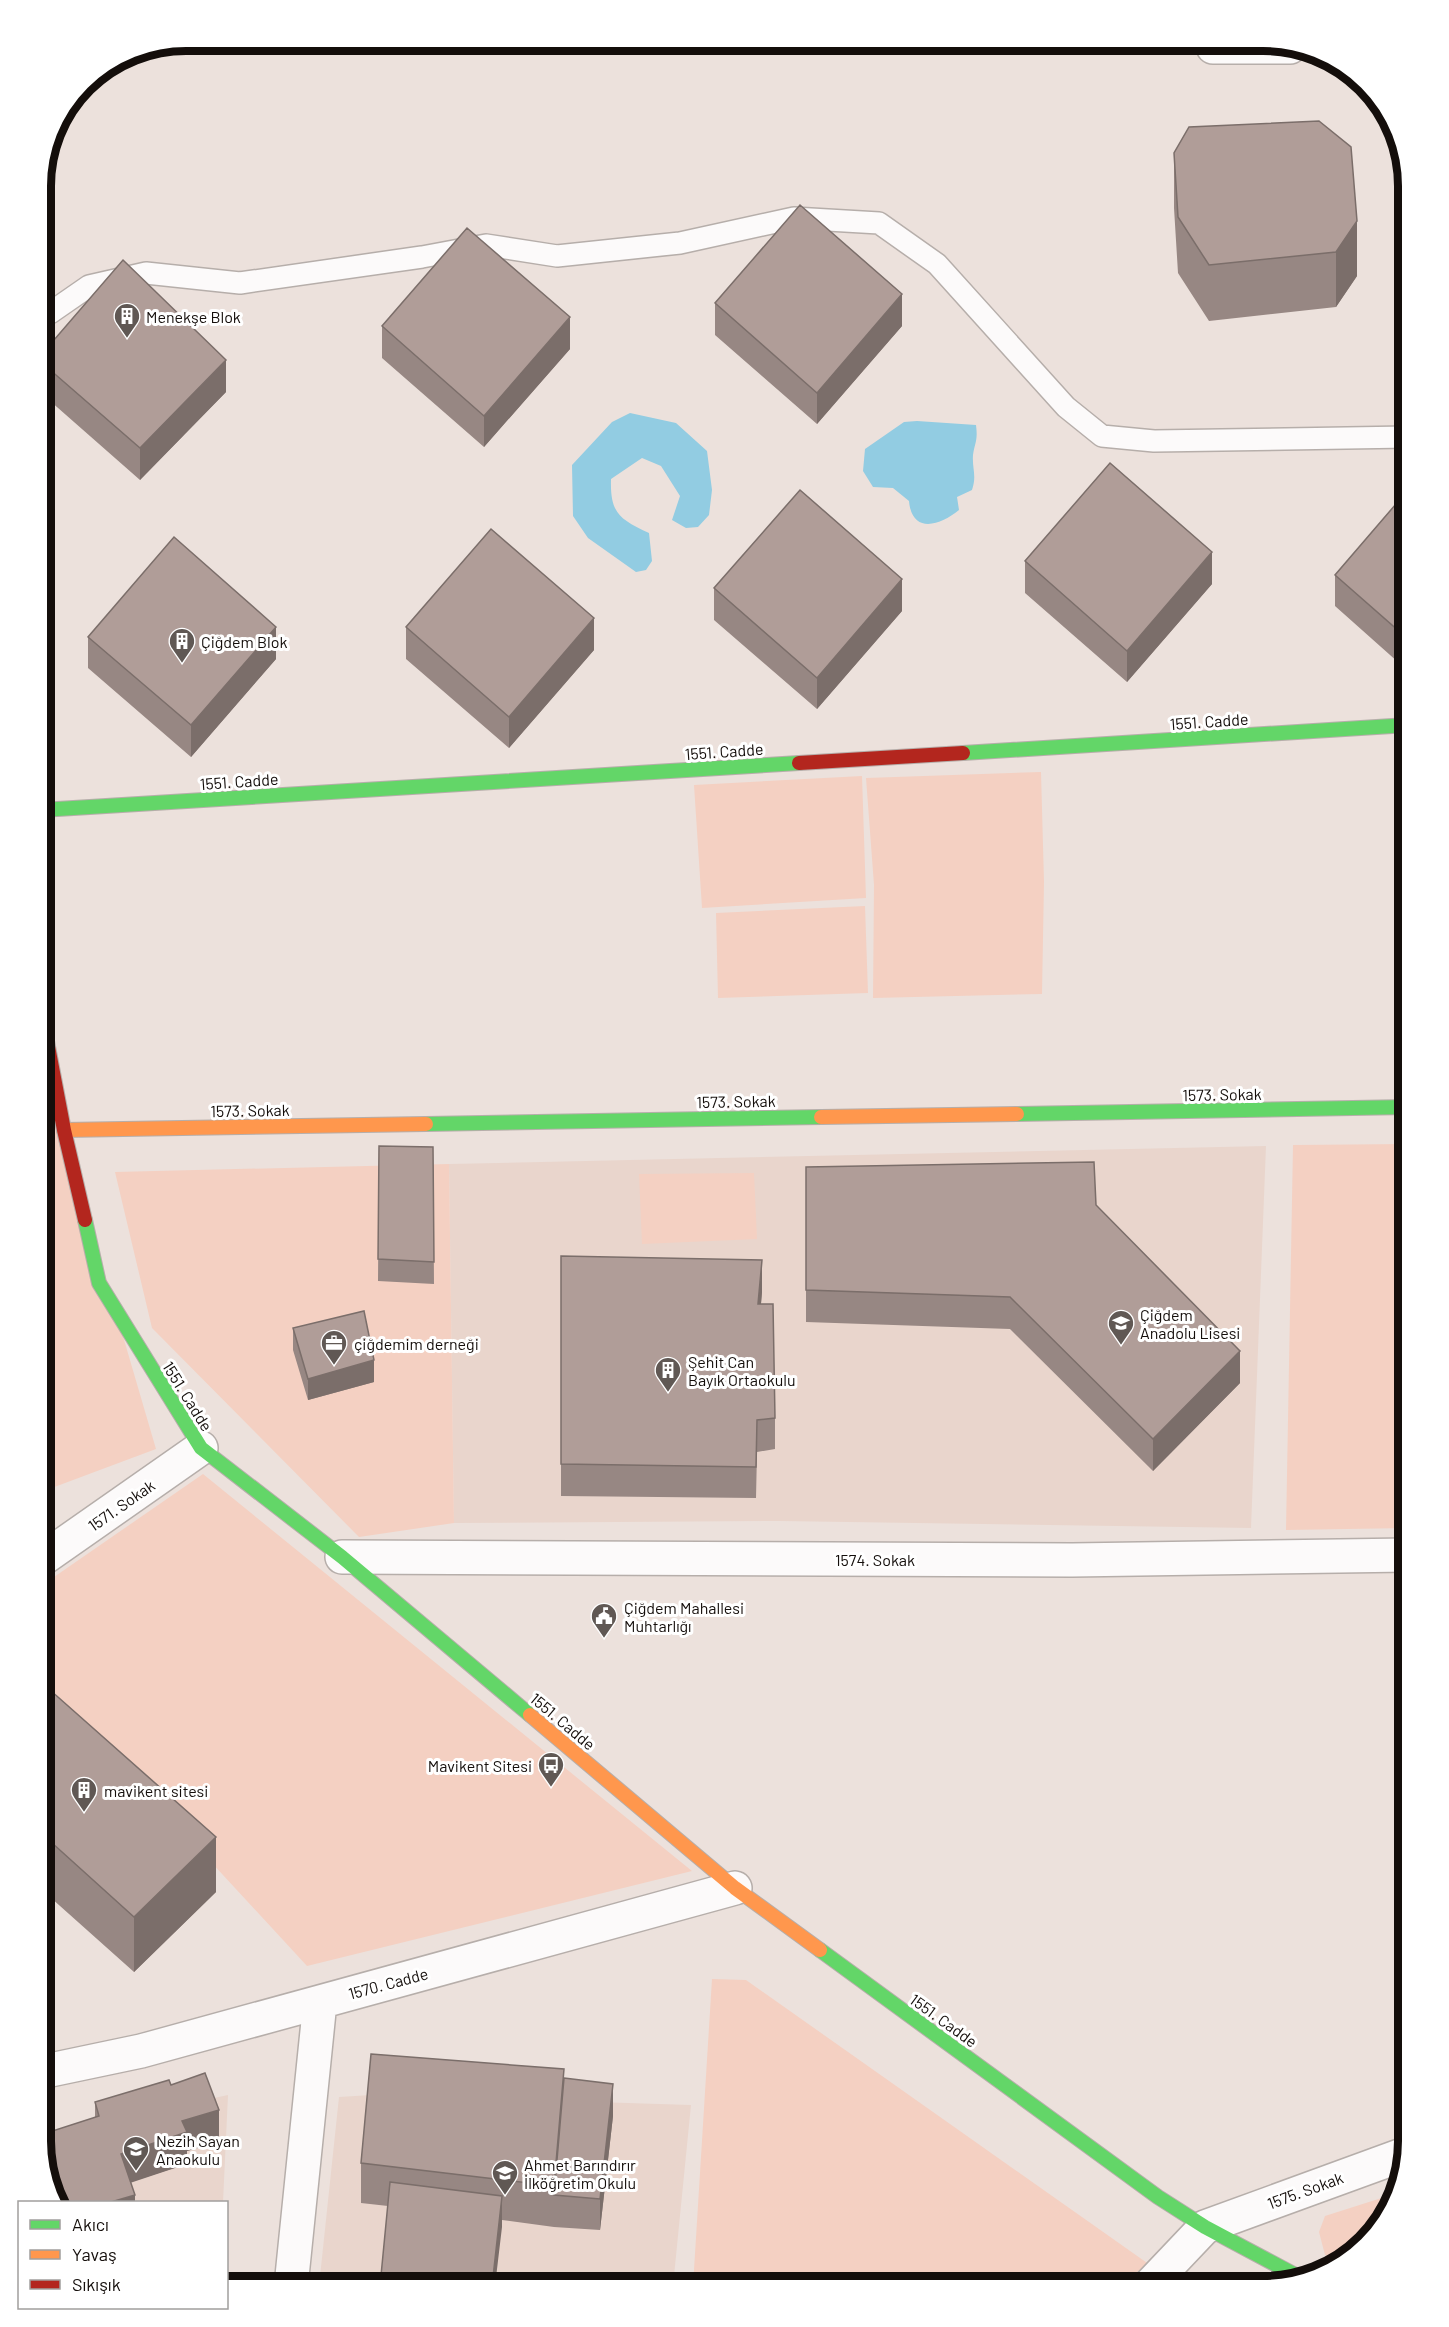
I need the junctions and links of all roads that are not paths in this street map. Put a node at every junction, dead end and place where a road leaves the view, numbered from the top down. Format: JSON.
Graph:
{"nodes":[{"id":1,"x":51,"y":312,"type":"edge"},
{"id":2,"x":1398,"y":437,"type":"edge"},
{"id":3,"x":1398,"y":726,"type":"edge"},
{"id":4,"x":51,"y":809,"type":"edge"},
{"id":5,"x":51,"y":1062,"type":"edge"},
{"id":6,"x":1398,"y":1107,"type":"edge"},
{"id":7,"x":64,"y":1130,"type":"junction"},
{"id":8,"x":201,"y":1448,"type":"junction"},
{"id":9,"x":51,"y":1553,"type":"edge"},
{"id":10,"x":1398,"y":1555,"type":"edge"},
{"id":11,"x":342,"y":1557,"type":"junction"},
{"id":12,"x":735,"y":1888,"type":"junction"},
{"id":13,"x":320,"y":2002,"type":"junction"},
{"id":14,"x":51,"y":2071,"type":"edge"},
{"id":15,"x":1397,"y":2157,"type":"edge"},
{"id":16,"x":1205,"y":2227,"type":"junction"},
{"id":17,"x":1290,"y":2273,"type":"edge"},
{"id":18,"x":292,"y":2276,"type":"edge"},
{"id":19,"x":1158,"y":2276,"type":"edge"}],
"edges":[{"from":1,"to":2,"type":"lane"},
{"from":3,"to":4,"type":"street","name":"1551. Cadde"},
{"from":5,"to":7,"type":"street","name":"1551. Cadde"},
{"from":6,"to":7,"type":"street","name":"1573. Sokak"},
{"from":7,"to":8,"type":"street","name":"1551. Cadde"},
{"from":8,"to":9,"type":"street","name":"1571. Sokak"},
{"from":8,"to":11,"type":"street","name":"1551. Cadde"},
{"from":10,"to":11,"type":"street","name":"1574. Sokak"},
{"from":11,"to":12,"type":"street","name":"1551. Cadde"},
{"from":12,"to":13,"type":"street","name":"1570. Cadde"},
{"from":12,"to":16,"type":"street","name":"1551. Cadde"},
{"from":13,"to":14,"type":"street","name":"1570. Cadde"},
{"from":13,"to":18,"type":"street"},
{"from":15,"to":16,"type":"street","name":"1575. Sokak"},
{"from":16,"to":17,"type":"street","name":"1551. Cadde"},
{"from":16,"to":19,"type":"street"}]}
